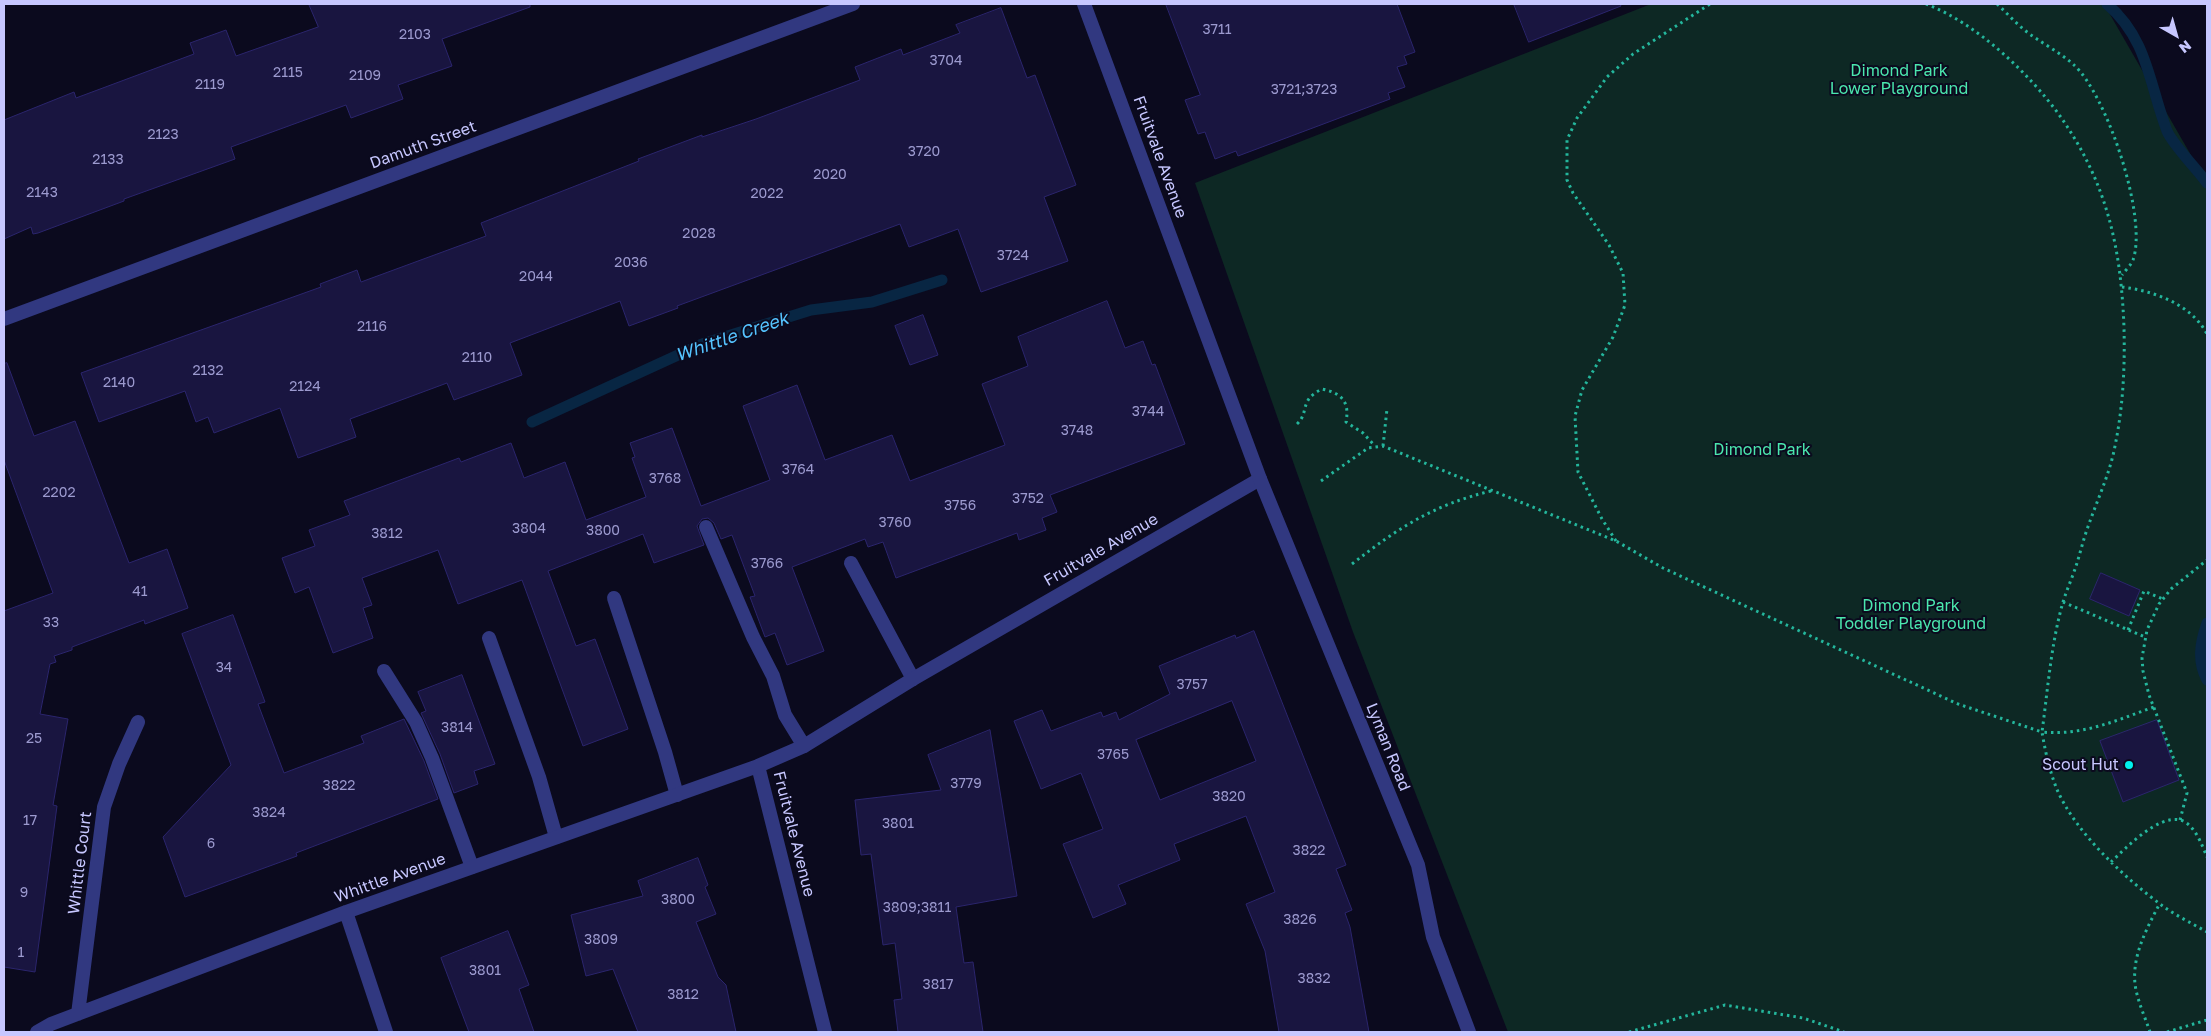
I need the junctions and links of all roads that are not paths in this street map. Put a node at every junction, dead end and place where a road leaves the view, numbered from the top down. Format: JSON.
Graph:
{"nodes":[{"id":1,"x":854,"y":4,"type":"edge"},
{"id":2,"x":1084,"y":4,"type":"edge"},
{"id":3,"x":4,"y":319,"type":"edge"},
{"id":4,"x":1260,"y":479,"type":"junction"},
{"id":5,"x":706,"y":527,"type":"dead end"},
{"id":6,"x":851,"y":563,"type":"dead end"},
{"id":7,"x":614,"y":598,"type":"dead end"},
{"id":8,"x":489,"y":638,"type":"dead end"},
{"id":9,"x":384,"y":671,"type":"dead end"},
{"id":10,"x":912,"y":679,"type":"junction"},
{"id":11,"x":138,"y":722,"type":"dead end"},
{"id":12,"x":804,"y":746,"type":"junction"},
{"id":13,"x":758,"y":766,"type":"junction"},
{"id":14,"x":677,"y":795,"type":"junction"},
{"id":15,"x":556,"y":837,"type":"junction"},
{"id":16,"x":472,"y":867,"type":"junction"},
{"id":17,"x":346,"y":912,"type":"junction"},
{"id":18,"x":78,"y":1014,"type":"junction"},
{"id":19,"x":37,"y":1032,"type":"edge"},
{"id":20,"x":386,"y":1032,"type":"edge"},
{"id":21,"x":825,"y":1032,"type":"edge"},
{"id":22,"x":1469,"y":1032,"type":"edge"}],
"edges":[{"from":1,"to":3,"type":"street","name":"Damuth Street"},
{"from":2,"to":4,"type":"street","name":"Fruitvale Avenue"},
{"from":4,"to":10,"type":"street","name":"Fruitvale Avenue"},
{"from":4,"to":22,"type":"street","name":"Lyman Road"},
{"from":5,"to":12,"type":"street"},
{"from":6,"to":10,"type":"street"},
{"from":7,"to":14,"type":"street"},
{"from":8,"to":15,"type":"street"},
{"from":9,"to":16,"type":"street"},
{"from":10,"to":12,"type":"street","name":"Fruitvale Avenue"},
{"from":11,"to":18,"type":"street","name":"Whittle Court"},
{"from":12,"to":13,"type":"street","name":"Fruitvale Avenue"},
{"from":13,"to":14,"type":"street","name":"Whittle Avenue"},
{"from":13,"to":21,"type":"street","name":"Fruitvale Avenue"},
{"from":14,"to":15,"type":"street","name":"Whittle Avenue"},
{"from":15,"to":16,"type":"street","name":"Whittle Avenue"},
{"from":16,"to":17,"type":"street","name":"Whittle Avenue"},
{"from":17,"to":18,"type":"street","name":"Whittle Avenue"},
{"from":17,"to":20,"type":"street"},
{"from":18,"to":19,"type":"street","name":"Whittle Avenue"}]}
